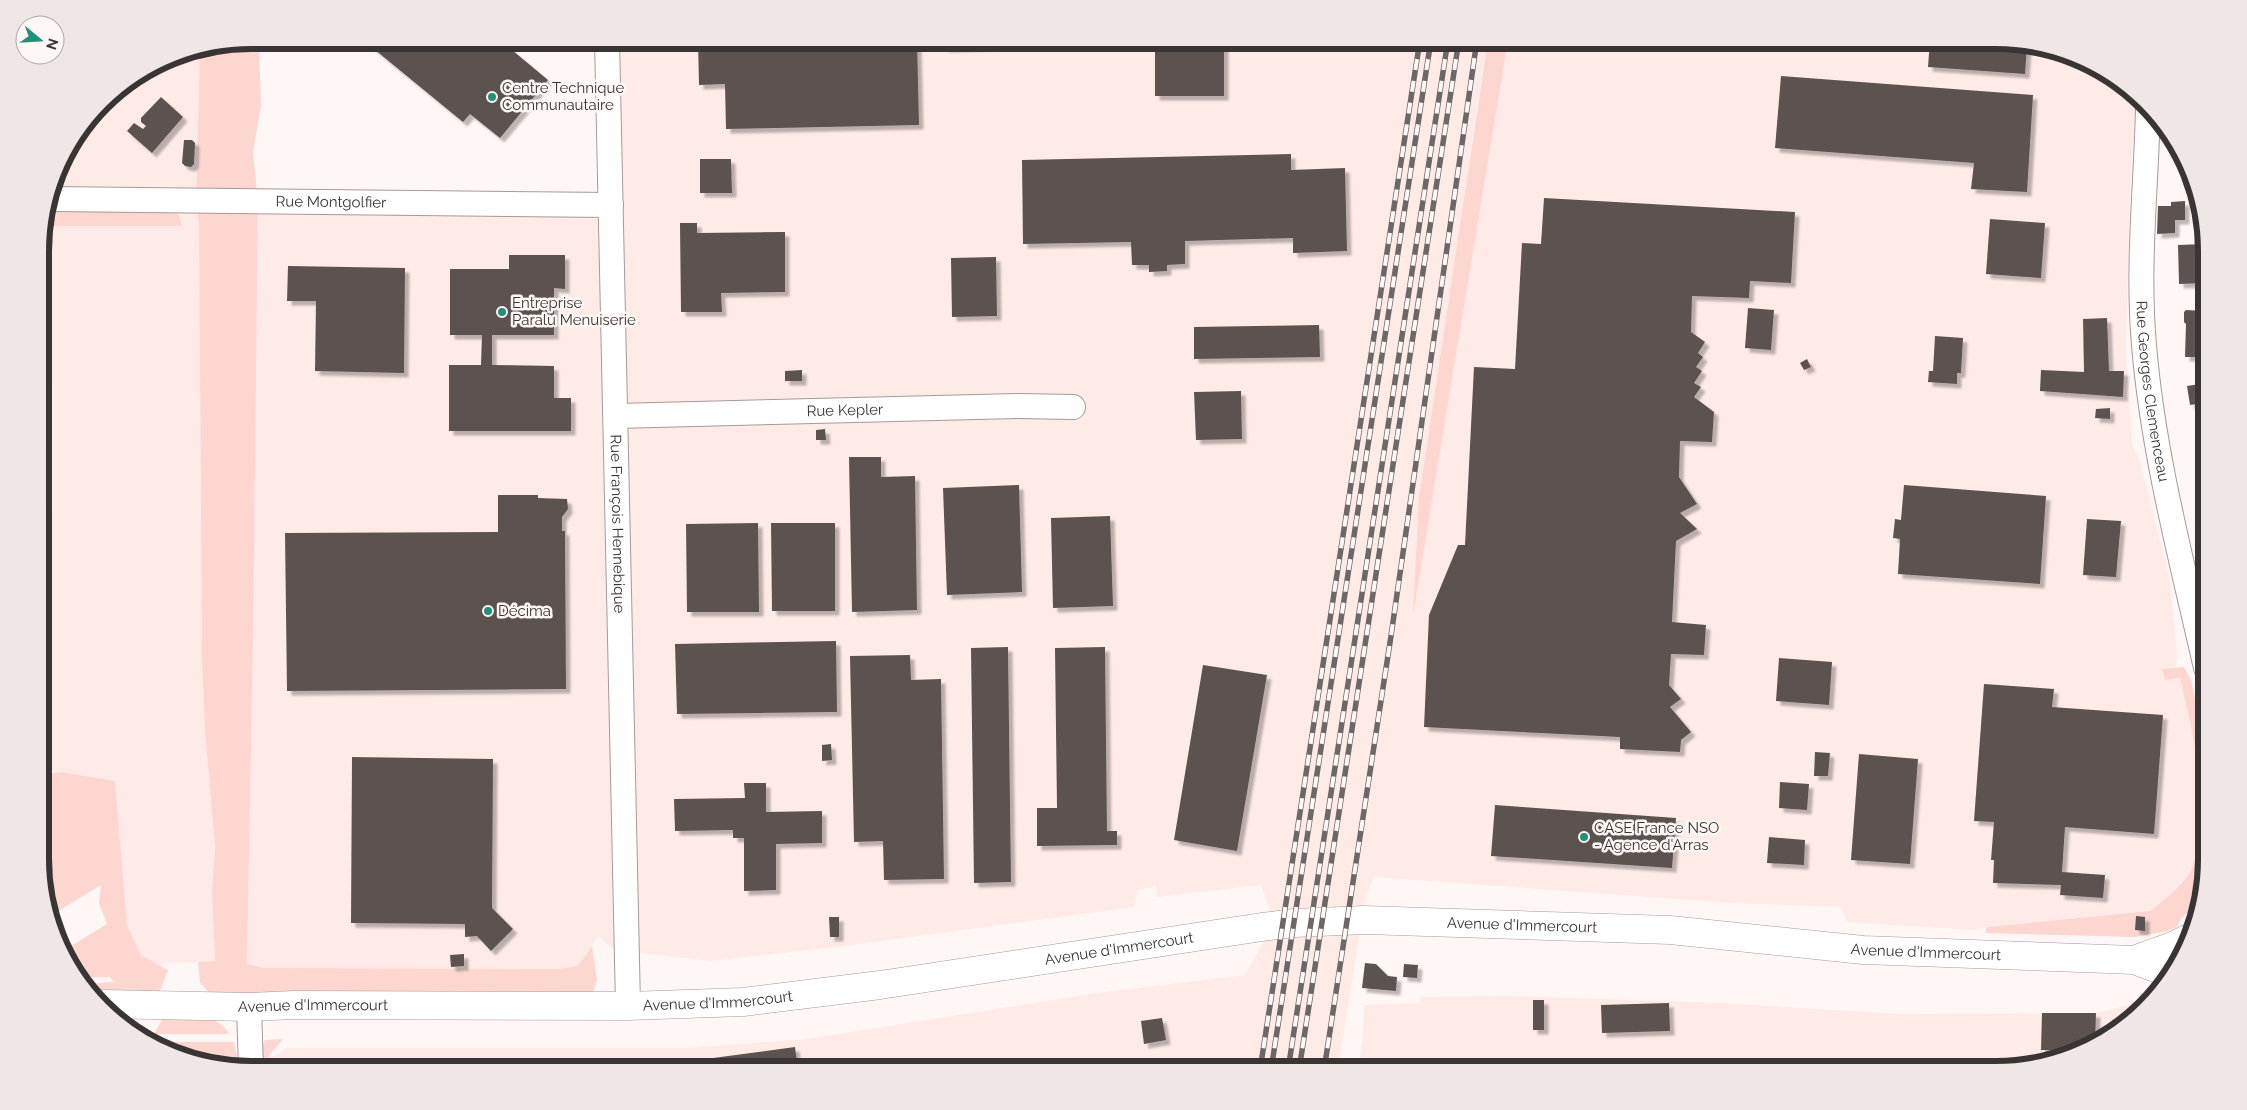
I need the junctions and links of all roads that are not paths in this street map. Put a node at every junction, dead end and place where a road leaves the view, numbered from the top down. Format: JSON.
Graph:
{"nodes":[{"id":1,"x":607,"y":49,"type":"edge"},
{"id":2,"x":2148,"y":118,"type":"edge"},
{"id":3,"x":56,"y":200,"type":"edge"},
{"id":4,"x":610,"y":205,"type":"junction"},
{"id":5,"x":1073,"y":407,"type":"dead end"},
{"id":6,"x":616,"y":416,"type":"junction"},
{"id":7,"x":2198,"y":632,"type":"edge"},
{"id":8,"x":2180,"y":943,"type":"edge"},
{"id":9,"x":2134,"y":960,"type":"junction"},
{"id":10,"x":2164,"y":971,"type":"edge"},
{"id":11,"x":110,"y":1004,"type":"edge"},
{"id":12,"x":628,"y":1006,"type":"junction"},
{"id":13,"x":249,"y":1007,"type":"junction"},
{"id":14,"x":251,"y":1061,"type":"edge"}],
"edges":[{"from":1,"to":4,"type":"street","name":"Rue François Hennebique"},
{"from":2,"to":7,"type":"street","name":"Rue Georges Clemenceau"},
{"from":3,"to":4,"type":"street","name":"Rue Montgolfier"},
{"from":4,"to":6,"type":"street","name":"Rue François Hennebique"},
{"from":5,"to":6,"type":"street","name":"Rue Kepler"},
{"from":6,"to":12,"type":"street","name":"Rue François Hennebique"},
{"from":8,"to":9,"type":"main road","name":"Avenue d'Immercourt"},
{"from":9,"to":10,"type":"main road","name":"Avenue d'Immercourt"},
{"from":9,"to":12,"type":"main road","name":"Avenue d'Immercourt"},
{"from":11,"to":13,"type":"main road","name":"Avenue d'Immercourt"},
{"from":12,"to":13,"type":"main road","name":"Avenue d'Immercourt"},
{"from":13,"to":14,"type":"street"}]}
